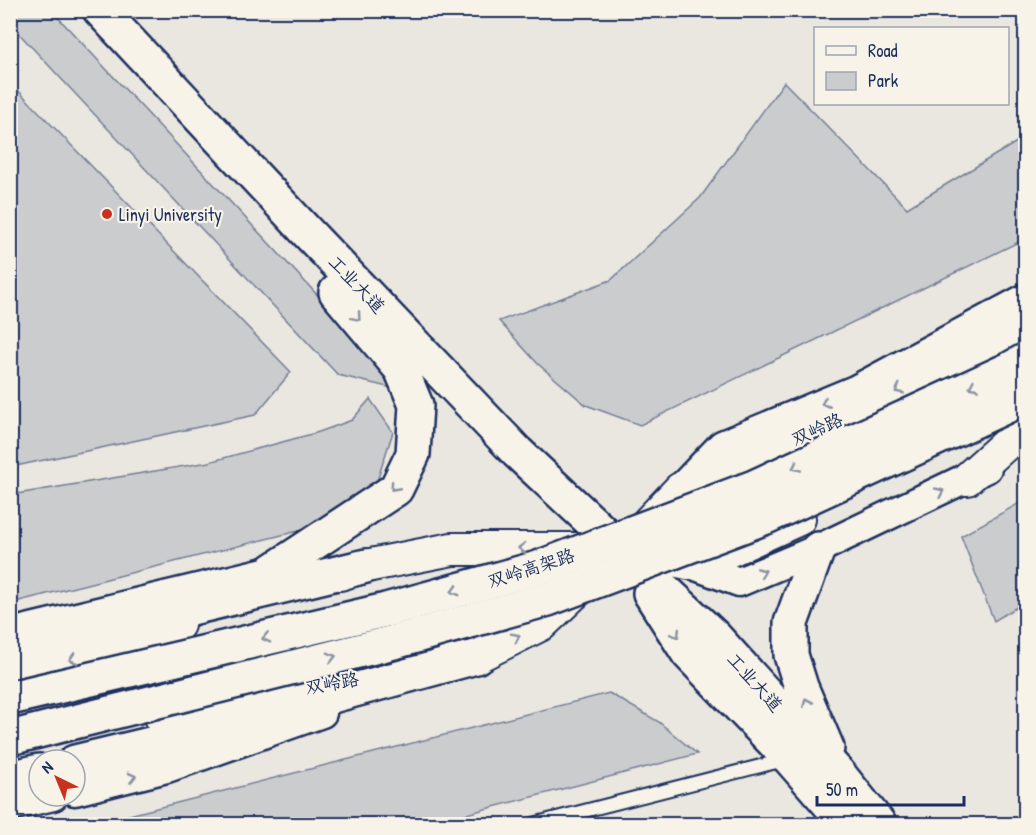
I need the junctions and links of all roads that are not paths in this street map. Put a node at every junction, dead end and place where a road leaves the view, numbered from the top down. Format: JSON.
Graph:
{"nodes":[{"id":1,"x":100,"y":10,"type":"edge"},
{"id":2,"x":125,"y":10,"type":"edge"},
{"id":3,"x":307,"y":232,"type":"junction"},
{"id":4,"x":1026,"y":298,"type":"edge"},
{"id":5,"x":1026,"y":325,"type":"edge"},
{"id":6,"x":1026,"y":360,"type":"edge"},
{"id":7,"x":1026,"y":397,"type":"edge"},
{"id":8,"x":1026,"y":413,"type":"edge"},
{"id":9,"x":1026,"y":426,"type":"edge"},
{"id":10,"x":1026,"y":446,"type":"edge"},
{"id":11,"x":966,"y":479,"type":"junction"},
{"id":12,"x":680,"y":489,"type":"junction"},
{"id":13,"x":622,"y":549,"type":"junction"},
{"id":14,"x":818,"y":549,"type":"junction"},
{"id":15,"x":688,"y":563,"type":"junction"},
{"id":16,"x":366,"y":566,"type":"junction"},
{"id":17,"x":273,"y":570,"type":"junction"},
{"id":18,"x":18,"y":644,"type":"edge"},
{"id":19,"x":476,"y":657,"type":"junction"},
{"id":20,"x":10,"y":676,"type":"edge"},
{"id":21,"x":10,"y":698,"type":"edge"},
{"id":22,"x":10,"y":738,"type":"edge"},
{"id":23,"x":10,"y":754,"type":"edge"},
{"id":24,"x":87,"y":759,"type":"edge"},
{"id":25,"x":790,"y":759,"type":"junction"},
{"id":26,"x":27,"y":774,"type":"edge"},
{"id":27,"x":839,"y":774,"type":"junction"},
{"id":28,"x":10,"y":778,"type":"edge"},
{"id":29,"x":87,"y":788,"type":"edge"},
{"id":30,"x":27,"y":802,"type":"edge"},
{"id":31,"x":10,"y":806,"type":"edge"},
{"id":32,"x":533,"y":825,"type":"edge"},
{"id":33,"x":847,"y":825,"type":"edge"},
{"id":34,"x":879,"y":825,"type":"edge"}],
"edges":[{"from":1,"to":3,"type":"main road","name":"工业大道"},
{"from":2,"to":13,"type":"main road","name":"工业大道"},
{"from":3,"to":13,"type":"main road","name":"工业大道"},
{"from":3,"to":17,"type":"main road","one_way":true},
{"from":4,"to":12,"type":"street","one_way":true},
{"from":5,"to":12,"type":"main road","name":"双岭路","one_way":true},
{"from":6,"to":21,"type":"main road","name":"双岭高架路","one_way":true,"bridge":true},
{"from":22,"to":7,"type":"main road","name":"双岭高架路","one_way":true,"bridge":true},
{"from":8,"to":15,"type":"main road"},
{"from":9,"to":11,"type":"main road"},
{"from":10,"to":11,"type":"street"},
{"from":14,"to":11,"type":"street","one_way":true},
{"from":12,"to":13,"type":"main road","name":"双岭路"},
{"from":13,"to":15,"type":"main road"},
{"from":13,"to":16,"type":"main road","one_way":true},
{"from":19,"to":13,"type":"main road","name":"双岭路","one_way":true},
{"from":13,"to":25,"type":"main road","name":"工业大道","one_way":true},
{"from":13,"to":27,"type":"main road","name":"工业大道"},
{"from":15,"to":14,"type":"street","one_way":true},
{"from":27,"to":14,"type":"main road","one_way":true},
{"from":16,"to":17,"type":"street"},
{"from":16,"to":18,"type":"main road"},
{"from":16,"to":20,"type":"main road","one_way":true},
{"from":17,"to":18,"type":"street"},
{"from":19,"to":23,"type":"main road","name":"双岭路"},
{"from":19,"to":24,"type":"main road"},
{"from":29,"to":19,"type":"street","one_way":true},
{"from":25,"to":32,"type":"lane"},
{"from":25,"to":33,"type":"main road","name":"工业大道"},
{"from":26,"to":28,"type":"main road"},
{"from":27,"to":34,"type":"main road","name":"工业大道"},
{"from":30,"to":31,"type":"street"}]}
